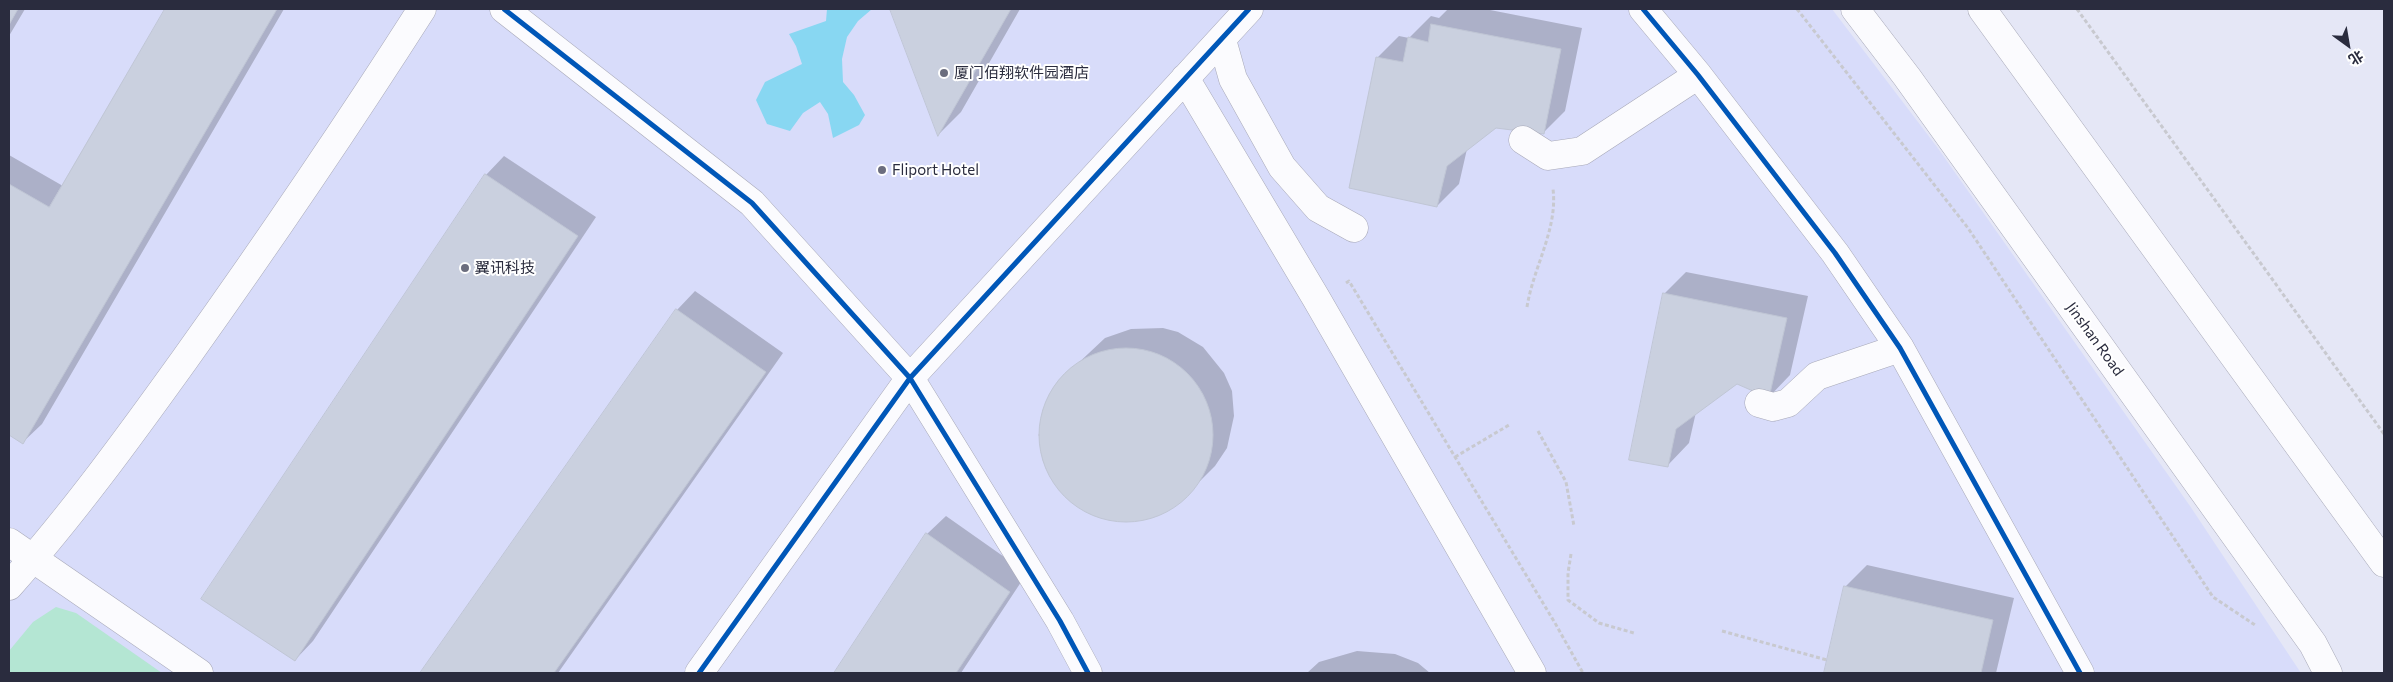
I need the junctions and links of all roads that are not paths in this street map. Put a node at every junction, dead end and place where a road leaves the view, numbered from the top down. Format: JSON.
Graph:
{"nodes":[{"id":1,"x":422,"y":9,"type":"edge"},
{"id":2,"x":504,"y":9,"type":"edge"},
{"id":3,"x":1249,"y":9,"type":"edge"},
{"id":4,"x":1643,"y":9,"type":"edge"},
{"id":5,"x":1855,"y":9,"type":"edge"},
{"id":6,"x":1982,"y":9,"type":"edge"},
{"id":7,"x":1222,"y":40,"type":"junction"},
{"id":8,"x":1698,"y":75,"type":"junction"},
{"id":9,"x":1186,"y":78,"type":"junction"},
{"id":10,"x":1523,"y":140,"type":"dead end"},
{"id":11,"x":1354,"y":228,"type":"dead end"},
{"id":12,"x":1900,"y":348,"type":"junction"},
{"id":13,"x":910,"y":378,"type":"junction"},
{"id":14,"x":1759,"y":404,"type":"dead end"},
{"id":15,"x":9,"y":542,"type":"edge"},
{"id":16,"x":33,"y":558,"type":"junction"},
{"id":17,"x":2384,"y":563,"type":"edge"},
{"id":18,"x":9,"y":586,"type":"edge"},
{"id":19,"x":199,"y":673,"type":"edge"},
{"id":20,"x":698,"y":673,"type":"edge"},
{"id":21,"x":1088,"y":673,"type":"edge"},
{"id":22,"x":1532,"y":673,"type":"edge"},
{"id":23,"x":2080,"y":673,"type":"edge"},
{"id":24,"x":2328,"y":673,"type":"edge"}],
"edges":[{"from":1,"to":16,"type":"street"},
{"from":2,"to":13,"type":"street"},
{"from":3,"to":7,"type":"street"},
{"from":4,"to":8,"type":"street"},
{"from":5,"to":24,"type":"street","name":"Jinshan Road"},
{"from":6,"to":17,"type":"street"},
{"from":7,"to":9,"type":"street"},
{"from":7,"to":11,"type":"street"},
{"from":8,"to":10,"type":"street"},
{"from":8,"to":12,"type":"street"},
{"from":9,"to":13,"type":"street"},
{"from":9,"to":22,"type":"street"},
{"from":12,"to":14,"type":"street"},
{"from":12,"to":23,"type":"street"},
{"from":13,"to":20,"type":"street"},
{"from":13,"to":21,"type":"street"},
{"from":15,"to":16,"type":"street"},
{"from":16,"to":18,"type":"street"},
{"from":16,"to":19,"type":"street"}]}
